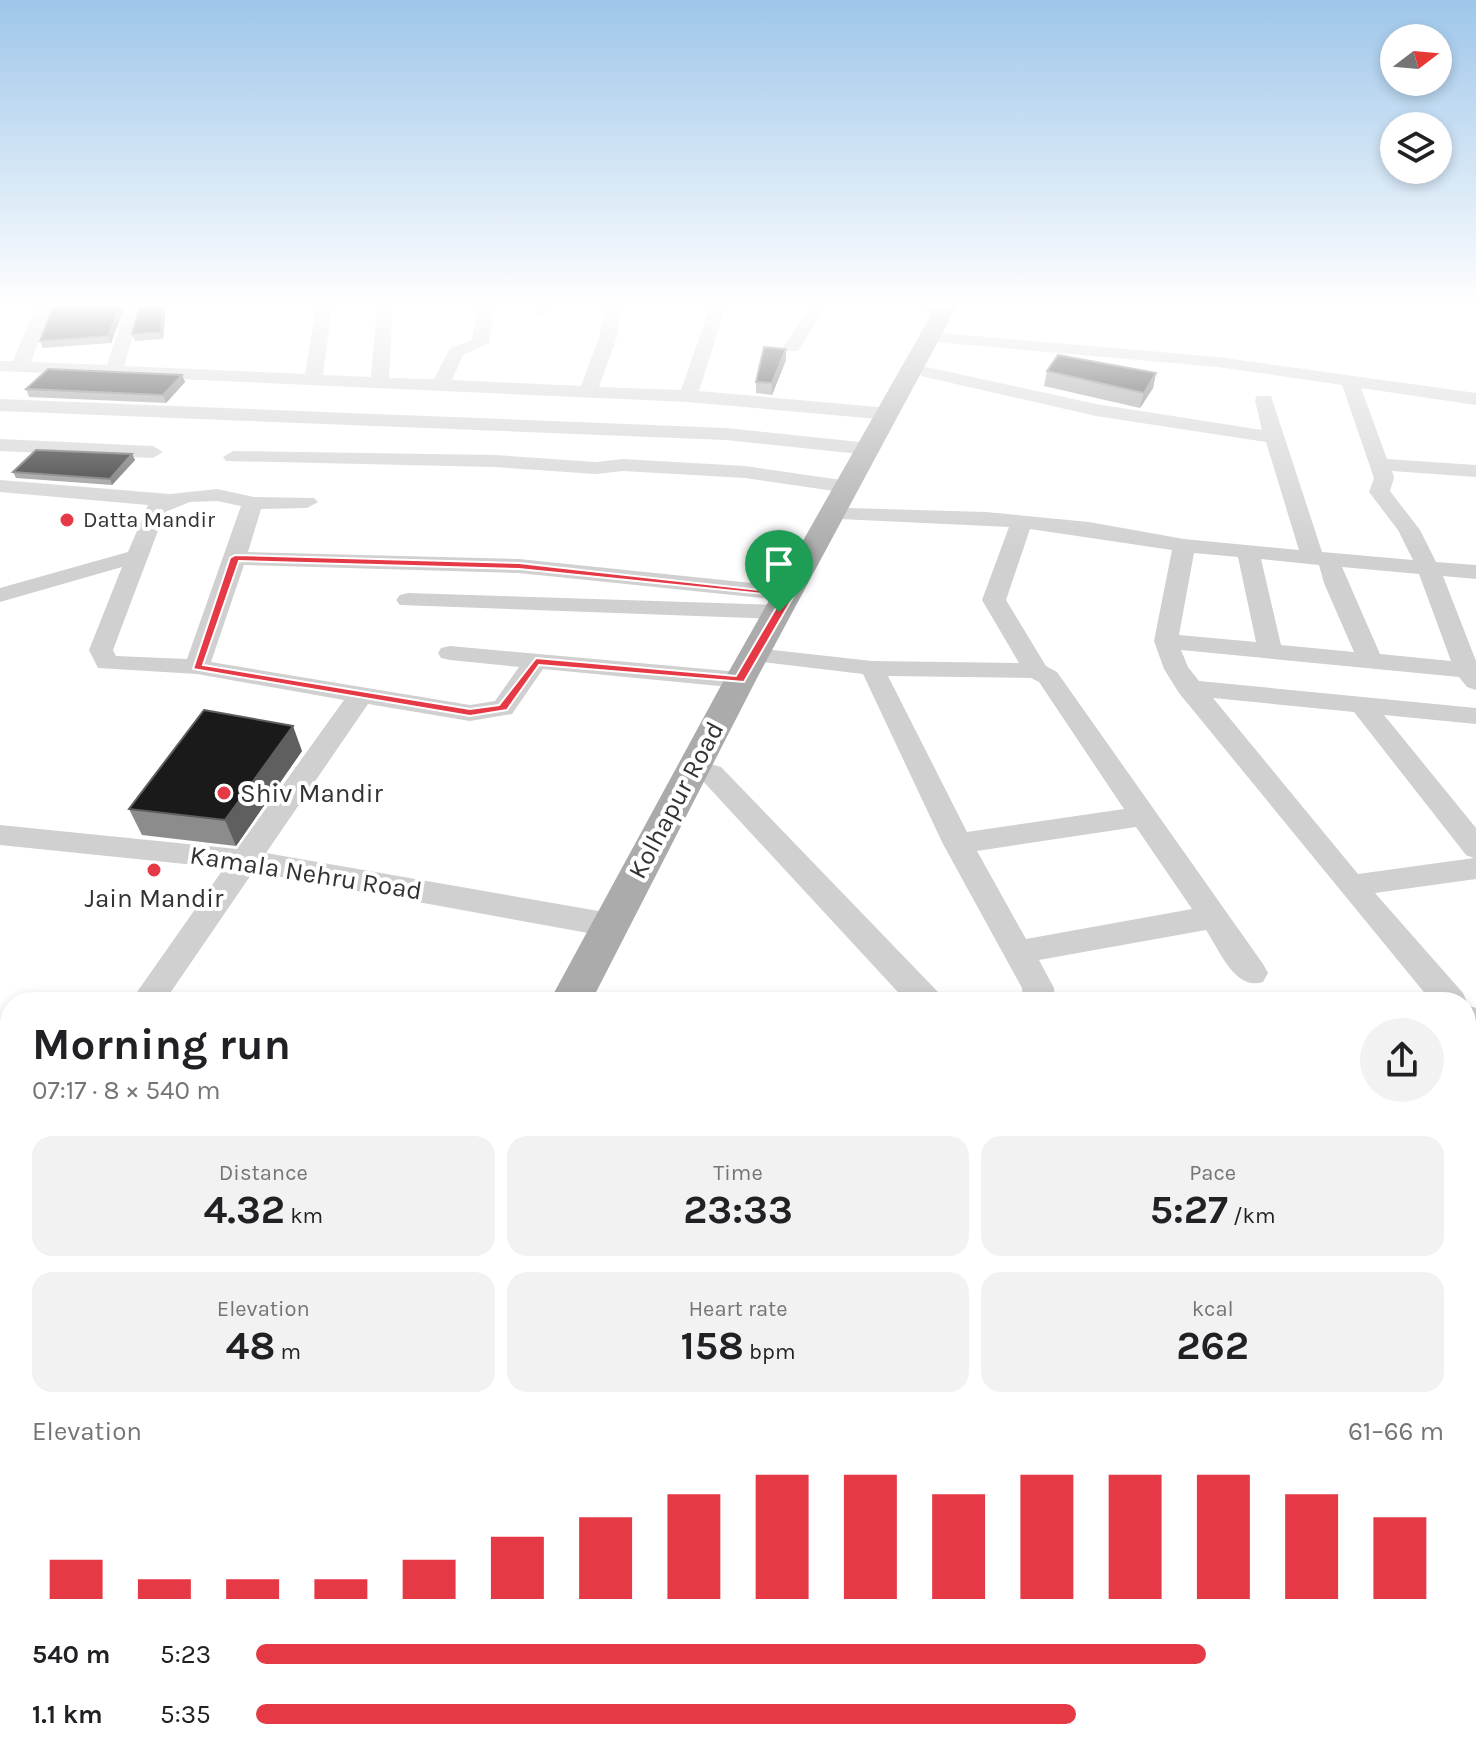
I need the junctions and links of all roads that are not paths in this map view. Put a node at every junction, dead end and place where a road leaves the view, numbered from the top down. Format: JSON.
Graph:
{"nodes":[{"id":1,"x":203,"y":388,"type":"edge"},
{"id":2,"x":486,"y":388,"type":"edge"},
{"id":3,"x":589,"y":388,"type":"edge"},
{"id":4,"x":691,"y":388,"type":"edge"},
{"id":5,"x":903,"y":388,"type":"edge"},
{"id":6,"x":917,"y":388,"type":"edge"},
{"id":7,"x":999,"y":388,"type":"edge"},
{"id":8,"x":1352,"y":388,"type":"edge"},
{"id":9,"x":1403,"y":388,"type":"edge"},
{"id":10,"x":505,"y":389,"type":"junction"},
{"id":11,"x":588,"y":392,"type":"junction"},
{"id":12,"x":688,"y":396,"type":"junction"},
{"id":13,"x":1476,"y":399,"type":"edge"},
{"id":14,"x":1264,"y":400,"type":"dead end"},
{"id":15,"x":0,"y":405,"type":"edge"},
{"id":16,"x":185,"y":411,"type":"junction"},
{"id":17,"x":263,"y":414,"type":"junction"},
{"id":18,"x":889,"y":414,"type":"junction"},
{"id":19,"x":446,"y":422,"type":"junction"},
{"id":20,"x":1273,"y":437,"type":"junction"},
{"id":21,"x":0,"y":445,"type":"edge"},
{"id":22,"x":869,"y":449,"type":"junction"},
{"id":23,"x":153,"y":452,"type":"junction"},
{"id":24,"x":233,"y":457,"type":"junction"},
{"id":25,"x":383,"y":458,"type":"junction"},
{"id":26,"x":1379,"y":464,"type":"junction"},
{"id":27,"x":1471,"y":470,"type":"edge"},
{"id":28,"x":0,"y":486,"type":"edge"},
{"id":29,"x":1476,"y":489,"type":"edge"},
{"id":30,"x":119,"y":496,"type":"junction"},
{"id":31,"x":205,"y":497,"type":"junction"},
{"id":32,"x":168,"y":500,"type":"junction"},
{"id":33,"x":848,"y":500,"type":"junction"},
{"id":34,"x":307,"y":502,"type":"dead end"},
{"id":35,"x":252,"y":503,"type":"junction"},
{"id":36,"x":1022,"y":522,"type":"junction"},
{"id":37,"x":1184,"y":546,"type":"junction"},
{"id":38,"x":1247,"y":549,"type":"junction"},
{"id":39,"x":137,"y":556,"type":"junction"},
{"id":40,"x":1320,"y":557,"type":"junction"},
{"id":41,"x":235,"y":558,"type":"junction"},
{"id":42,"x":1427,"y":566,"type":"junction"},
{"id":43,"x":1476,"y":572,"type":"edge"},
{"id":44,"x":0,"y":595,"type":"edge"},
{"id":45,"x":408,"y":600,"type":"dead end"},
{"id":46,"x":784,"y":603,"type":"junction"},
{"id":47,"x":1166,"y":641,"type":"junction"},
{"id":48,"x":1270,"y":651,"type":"junction"},
{"id":49,"x":450,"y":653,"type":"dead end"},
{"id":50,"x":536,"y":661,"type":"junction"},
{"id":51,"x":1371,"y":661,"type":"junction"},
{"id":52,"x":757,"y":664,"type":"junction"},
{"id":53,"x":197,"y":667,"type":"junction"},
{"id":54,"x":872,"y":668,"type":"junction"},
{"id":55,"x":1036,"y":671,"type":"junction"},
{"id":56,"x":1473,"y":675,"type":"edge"},
{"id":57,"x":1188,"y":688,"type":"junction"},
{"id":58,"x":362,"y":693,"type":"junction"},
{"id":59,"x":1362,"y":705,"type":"junction"},
{"id":60,"x":1476,"y":716,"type":"edge"},
{"id":61,"x":711,"y":773,"type":"junction"},
{"id":62,"x":1142,"y":816,"type":"junction"},
{"id":63,"x":0,"y":835,"type":"edge"},
{"id":64,"x":958,"y":844,"type":"junction"},
{"id":65,"x":1476,"y":848,"type":"edge"},
{"id":66,"x":245,"y":860,"type":"junction"},
{"id":67,"x":1476,"y":868,"type":"edge"},
{"id":68,"x":1351,"y":886,"type":"junction"},
{"id":69,"x":1214,"y":917,"type":"junction"},
{"id":70,"x":610,"y":925,"type":"junction"},
{"id":71,"x":1019,"y":952,"type":"junction"},
{"id":72,"x":1252,"y":973,"type":"dead end"},
{"id":73,"x":894,"y":987,"type":"edge"},
{"id":74,"x":153,"y":992,"type":"edge"},
{"id":75,"x":575,"y":992,"type":"edge"},
{"id":76,"x":599,"y":992,"type":"edge"},
{"id":77,"x":1038,"y":992,"type":"edge"},
{"id":78,"x":1442,"y":992,"type":"edge"}],
"edges":[{"from":1,"to":16,"type":"street"},
{"from":2,"to":10,"type":"street"},
{"from":3,"to":11,"type":"street"},
{"from":4,"to":12,"type":"street"},
{"from":5,"to":18,"type":"main road","name":"Kolhapur Road"},
{"from":6,"to":33,"type":"main road","name":"Kolhapur Road"},
{"from":7,"to":20,"type":"street"},
{"from":8,"to":26,"type":"street"},
{"from":9,"to":13,"type":"street"},
{"from":10,"to":11,"type":"street"},
{"from":10,"to":19,"type":"street"},
{"from":11,"to":12,"type":"street"},
{"from":12,"to":18,"type":"street"},
{"from":14,"to":20,"type":"street"},
{"from":15,"to":16,"type":"street"},
{"from":16,"to":17,"type":"street"},
{"from":16,"to":23,"type":"street"},
{"from":17,"to":19,"type":"street"},
{"from":17,"to":24,"type":"street"},
{"from":18,"to":22,"type":"main road","name":"Kolhapur Road"},
{"from":19,"to":22,"type":"street"},
{"from":19,"to":25,"type":"street"},
{"from":20,"to":40,"type":"street"},
{"from":21,"to":23,"type":"street"},
{"from":22,"to":33,"type":"main road","name":"Kolhapur Road"},
{"from":23,"to":30,"type":"street"},
{"from":24,"to":25,"type":"street"},
{"from":24,"to":31,"type":"street"},
{"from":25,"to":33,"type":"street"},
{"from":26,"to":27,"type":"street"},
{"from":26,"to":42,"type":"street"},
{"from":27,"to":29,"type":"street"},
{"from":28,"to":30,"type":"street"},
{"from":30,"to":32,"type":"street"},
{"from":31,"to":32,"type":"street"},
{"from":31,"to":35,"type":"street"},
{"from":32,"to":39,"type":"street"},
{"from":33,"to":36,"type":"street"},
{"from":33,"to":46,"type":"main road","name":"Kolhapur Road"},
{"from":33,"to":52,"type":"main road","name":"Kolhapur Road"},
{"from":34,"to":35,"type":"street"},
{"from":35,"to":41,"type":"street"},
{"from":36,"to":37,"type":"street"},
{"from":36,"to":55,"type":"street"},
{"from":37,"to":38,"type":"street"},
{"from":37,"to":47,"type":"street"},
{"from":38,"to":40,"type":"street"},
{"from":38,"to":48,"type":"street"},
{"from":39,"to":44,"type":"street"},
{"from":39,"to":53,"type":"street"},
{"from":40,"to":42,"type":"street"},
{"from":40,"to":51,"type":"street"},
{"from":41,"to":46,"type":"street"},
{"from":41,"to":53,"type":"street"},
{"from":42,"to":43,"type":"street"},
{"from":42,"to":56,"type":"street"},
{"from":45,"to":46,"type":"street"},
{"from":46,"to":52,"type":"main road","name":"Kolhapur Road"},
{"from":47,"to":48,"type":"street"},
{"from":47,"to":57,"type":"street"},
{"from":48,"to":51,"type":"street"},
{"from":49,"to":50,"type":"street"},
{"from":50,"to":52,"type":"street"},
{"from":50,"to":58,"type":"street"},
{"from":51,"to":56,"type":"street"},
{"from":52,"to":54,"type":"street"},
{"from":52,"to":61,"type":"main road","name":"Kolhapur Road"},
{"from":52,"to":70,"type":"main road","name":"Kolhapur Road"},
{"from":53,"to":58,"type":"street"},
{"from":54,"to":55,"type":"street"},
{"from":54,"to":64,"type":"street"},
{"from":55,"to":62,"type":"street"},
{"from":57,"to":59,"type":"street"},
{"from":57,"to":68,"type":"street"},
{"from":58,"to":66,"type":"street"},
{"from":59,"to":60,"type":"street"},
{"from":59,"to":65,"type":"street"},
{"from":61,"to":73,"type":"street"},
{"from":61,"to":76,"type":"main road","name":"Kolhapur Road"},
{"from":62,"to":64,"type":"street"},
{"from":62,"to":69,"type":"street"},
{"from":63,"to":66,"type":"street","name":"Kamala Nehru Road"},
{"from":64,"to":71,"type":"street"},
{"from":66,"to":70,"type":"street","name":"Kamala Nehru Road"},
{"from":66,"to":74,"type":"street"},
{"from":67,"to":68,"type":"street"},
{"from":68,"to":78,"type":"street"},
{"from":69,"to":71,"type":"street"},
{"from":69,"to":72,"type":"street"},
{"from":70,"to":75,"type":"main road","name":"Kolhapur Road"},
{"from":71,"to":77,"type":"street"}]}
